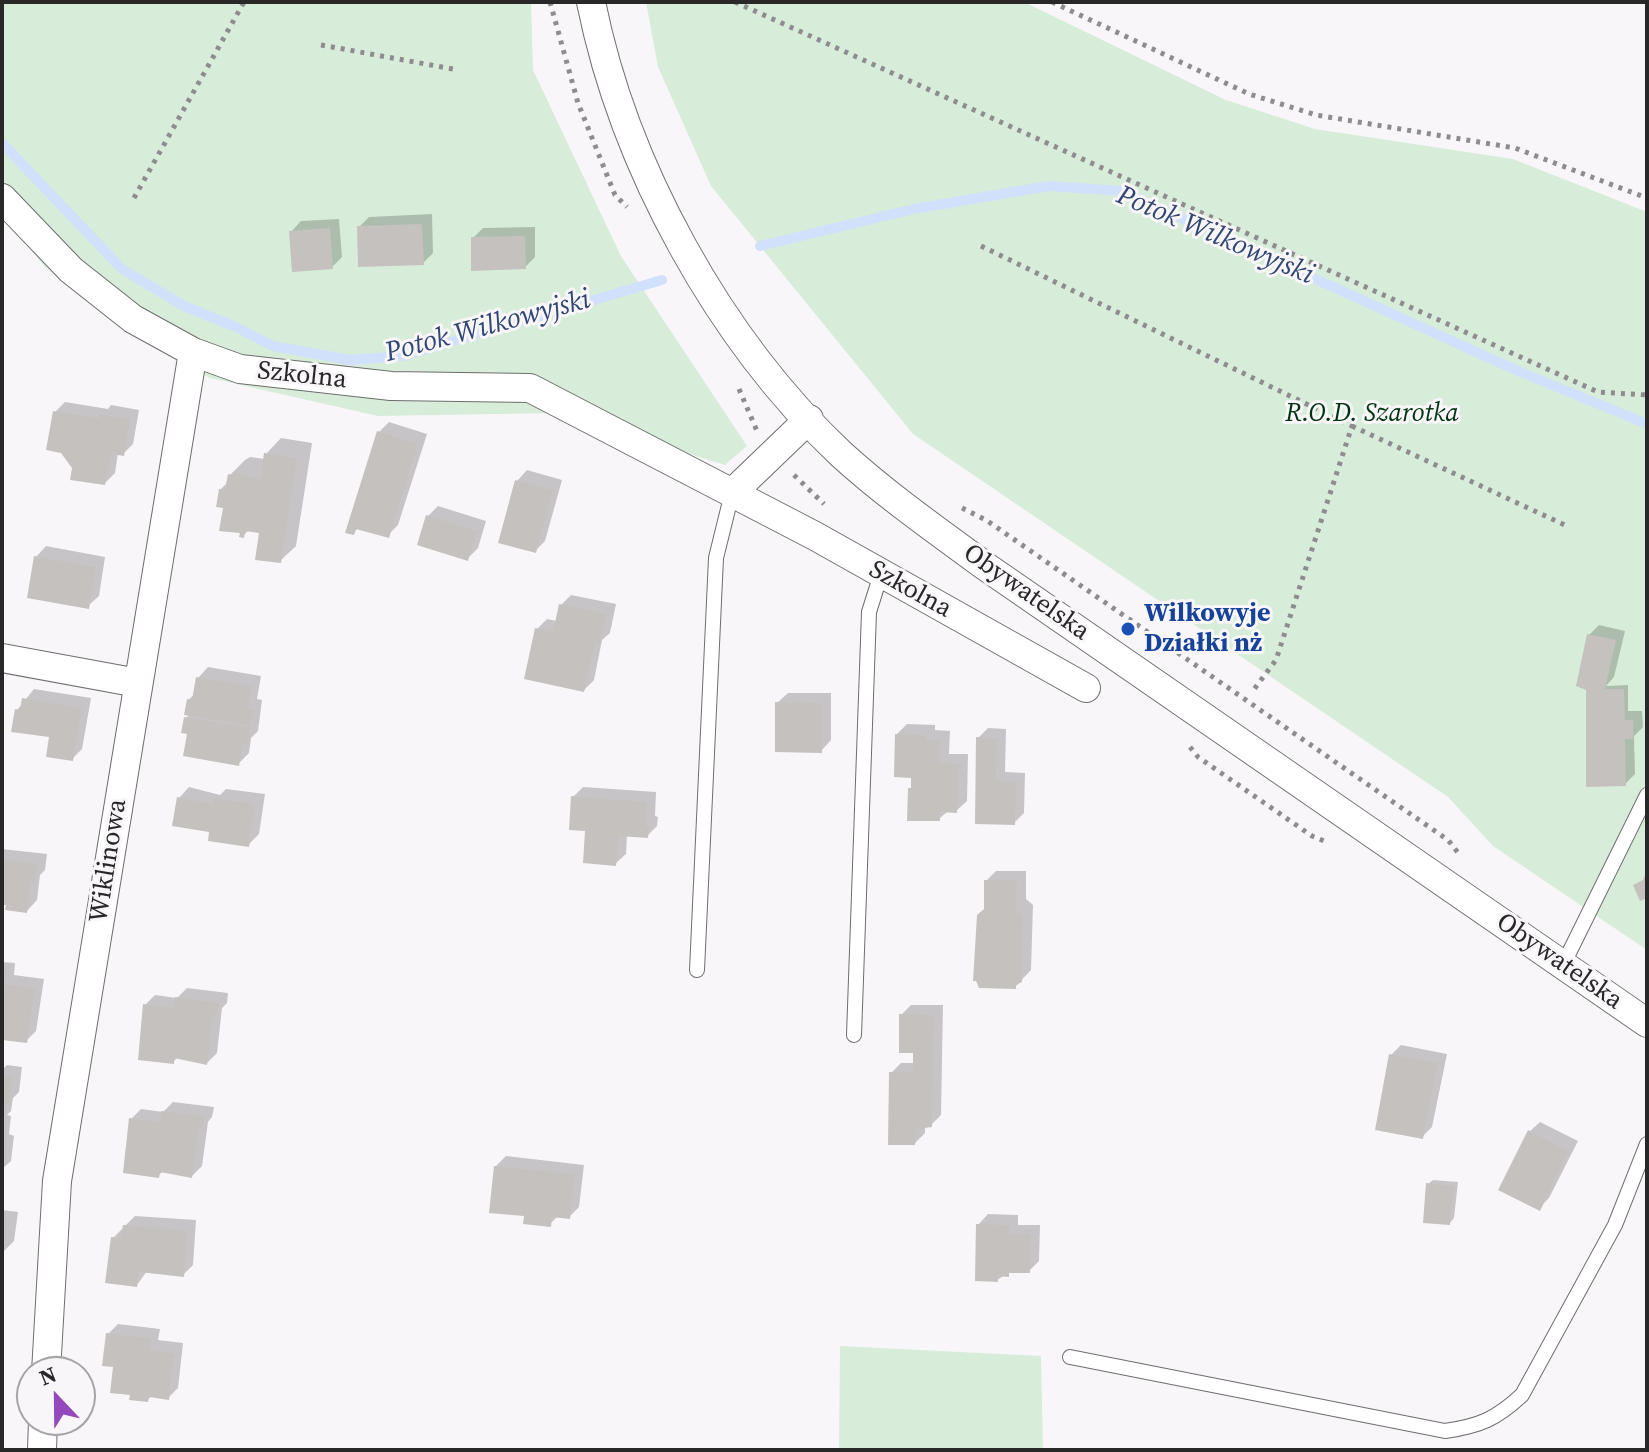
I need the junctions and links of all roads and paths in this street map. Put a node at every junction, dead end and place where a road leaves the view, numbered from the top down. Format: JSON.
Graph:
{"nodes":[{"id":1,"x":244,"y":2,"type":"edge"},
{"id":2,"x":591,"y":2,"type":"edge"},
{"id":3,"x":735,"y":2,"type":"edge"},
{"id":4,"x":1052,"y":2,"type":"edge"},
{"id":5,"x":321,"y":45,"type":"dead end"},
{"id":6,"x":453,"y":69,"type":"dead end"},
{"id":7,"x":2,"y":198,"type":"edge"},
{"id":8,"x":134,"y":198,"type":"dead end"},
{"id":9,"x":1647,"y":198,"type":"edge"},
{"id":10,"x":981,"y":246,"type":"dead end"},
{"id":11,"x":193,"y":352,"type":"junction"},
{"id":12,"x":1647,"y":395,"type":"edge"},
{"id":13,"x":809,"y":419,"type":"junction"},
{"id":14,"x":1352,"y":426,"type":"junction"},
{"id":15,"x":732,"y":493,"type":"junction"},
{"id":16,"x":949,"y":502,"type":"dead end"},
{"id":17,"x":1569,"y":527,"type":"dead end"},
{"id":18,"x":881,"y":574,"type":"junction"},
{"id":19,"x":2,"y":658,"type":"edge"},
{"id":20,"x":138,"y":683,"type":"junction"},
{"id":21,"x":1086,"y":688,"type":"dead end"},
{"id":22,"x":1252,"y":692,"type":"dead end"},
{"id":23,"x":1647,"y":795,"type":"edge"},
{"id":24,"x":1463,"y":860,"type":"dead end"},
{"id":25,"x":1563,"y":965,"type":"junction"},
{"id":26,"x":697,"y":970,"type":"dead end"},
{"id":27,"x":1647,"y":1023,"type":"edge"},
{"id":28,"x":854,"y":1035,"type":"dead end"},
{"id":29,"x":1647,"y":1144,"type":"edge"},
{"id":30,"x":47,"y":1356,"type":"edge"},
{"id":31,"x":1070,"y":1357,"type":"dead end"}],
"edges":[{"from":1,"to":8,"type":"path"},
{"from":2,"to":13,"type":"street","name":"Obywatelska"},
{"from":3,"to":12,"type":"path"},
{"from":4,"to":9,"type":"path"},
{"from":5,"to":6,"type":"path"},
{"from":7,"to":11,"type":"street","name":"Szkolna"},
{"from":10,"to":14,"type":"path"},
{"from":11,"to":15,"type":"street","name":"Szkolna"},
{"from":11,"to":20,"type":"street","name":"Wiklinowa"},
{"from":13,"to":15,"type":"street"},
{"from":13,"to":25,"type":"street","name":"Obywatelska"},
{"from":14,"to":17,"type":"path"},
{"from":14,"to":22,"type":"path"},
{"from":15,"to":18,"type":"street","name":"Szkolna"},
{"from":15,"to":26,"type":"lane"},
{"from":16,"to":24,"type":"path"},
{"from":18,"to":21,"type":"street","name":"Szkolna"},
{"from":18,"to":28,"type":"lane"},
{"from":19,"to":20,"type":"street"},
{"from":20,"to":30,"type":"street","name":"Wiklinowa"},
{"from":23,"to":25,"type":"lane"},
{"from":25,"to":27,"type":"street","name":"Obywatelska"},
{"from":29,"to":31,"type":"lane"}]}
